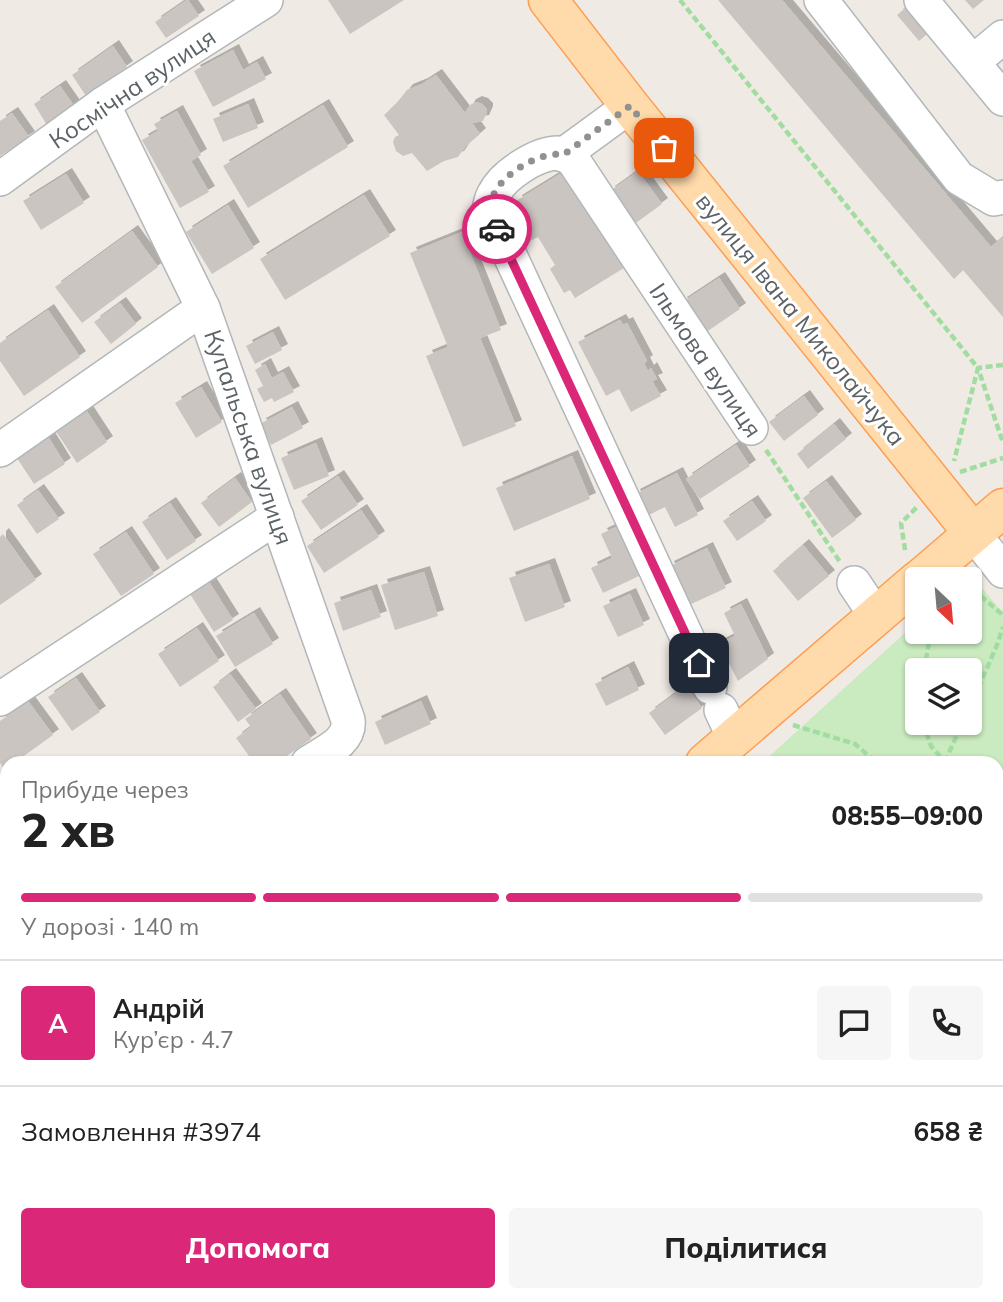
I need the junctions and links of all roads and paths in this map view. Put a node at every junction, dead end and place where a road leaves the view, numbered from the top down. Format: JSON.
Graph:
{"nodes":[{"id":1,"x":266,"y":0,"type":"edge"},
{"id":2,"x":548,"y":0,"type":"edge"},
{"id":3,"x":680,"y":0,"type":"edge"},
{"id":4,"x":821,"y":0,"type":"edge"},
{"id":5,"x":920,"y":0,"type":"edge"},
{"id":6,"x":1003,"y":37,"type":"edge"},
{"id":7,"x":973,"y":62,"type":"junction"},
{"id":8,"x":1003,"y":99,"type":"edge"},
{"id":9,"x":103,"y":104,"type":"junction"},
{"id":10,"x":630,"y":106,"type":"junction"},
{"id":11,"x":568,"y":158,"type":"junction"},
{"id":12,"x":0,"y":180,"type":"edge"},
{"id":13,"x":1003,"y":197,"type":"edge"},
{"id":14,"x":203,"y":308,"type":"junction"},
{"id":15,"x":1003,"y":365,"type":"edge"},
{"id":16,"x":978,"y":368,"type":"junction"},
{"id":17,"x":751,"y":428,"type":"joint"},
{"id":18,"x":1003,"y":443,"type":"edge"},
{"id":19,"x":0,"y":450,"type":"edge"},
{"id":20,"x":1003,"y":458,"type":"edge"},
{"id":21,"x":953,"y":463,"type":"dead end"},
{"id":22,"x":950,"y":476,"type":"dead end"},
{"id":23,"x":920,"y":504,"type":"dead end"},
{"id":24,"x":1003,"y":508,"type":"edge"},
{"id":25,"x":277,"y":517,"type":"junction"},
{"id":26,"x":973,"y":533,"type":"junction"},
{"id":27,"x":913,"y":567,"type":"edge"},
{"id":28,"x":919,"y":567,"type":"edge"},
{"id":29,"x":1003,"y":571,"type":"edge"},
{"id":30,"x":847,"y":572,"type":"joint"},
{"id":31,"x":905,"y":581,"type":"edge"},
{"id":32,"x":982,"y":597,"type":"edge"},
{"id":33,"x":1003,"y":614,"type":"edge"},
{"id":34,"x":876,"y":616,"type":"junction"},
{"id":35,"x":1003,"y":627,"type":"edge"},
{"id":36,"x":982,"y":679,"type":"edge"},
{"id":37,"x":0,"y":699,"type":"edge"},
{"id":38,"x":722,"y":711,"type":"junction"},
{"id":39,"x":790,"y":724,"type":"dead end"},
{"id":40,"x":927,"y":735,"type":"edge"},
{"id":41,"x":957,"y":735,"type":"edge"},
{"id":42,"x":318,"y":756,"type":"edge"},
{"id":43,"x":707,"y":756,"type":"edge"},
{"id":44,"x":869,"y":756,"type":"edge"},
{"id":45,"x":940,"y":756,"type":"edge"},
{"id":46,"x":948,"y":756,"type":"edge"}],
"edges":[{"from":1,"to":9,"type":"street","name":"Космічна вулиця"},
{"from":2,"to":10,"type":"main road","name":"вулиця Івана Миколайчука"},
{"from":3,"to":16,"type":"path"},
{"from":4,"to":13,"type":"street"},
{"from":5,"to":7,"type":"street"},
{"from":6,"to":7,"type":"street"},
{"from":7,"to":8,"type":"street"},
{"from":9,"to":12,"type":"street","name":"Космічна вулиця"},
{"from":9,"to":14,"type":"street","name":"Купальська вулиця"},
{"from":10,"to":11,"type":"street"},
{"from":10,"to":26,"type":"main road","name":"вулиця Івана Миколайчука"},
{"from":11,"to":17,"type":"street","name":"Ільмова вулиця"},
{"from":11,"to":38,"type":"street"},
{"from":14,"to":19,"type":"street"},
{"from":14,"to":25,"type":"street","name":"Купальська вулиця"},
{"from":15,"to":16,"type":"path"},
{"from":16,"to":18,"type":"path"},
{"from":16,"to":21,"type":"path"},
{"from":17,"to":30,"type":"path","name":"Ільмова вулиця"},
{"from":20,"to":22,"type":"path"},
{"from":23,"to":27,"type":"path"},
{"from":24,"to":26,"type":"main road"},
{"from":25,"to":37,"type":"street"},
{"from":25,"to":42,"type":"street","name":"Купальська вулиця"},
{"from":26,"to":28,"type":"main road"},
{"from":26,"to":29,"type":"street","name":"вулиця Івана Миколайчука"},
{"from":30,"to":34,"type":"street"},
{"from":31,"to":34,"type":"main road"},
{"from":32,"to":33,"type":"path"},
{"from":34,"to":38,"type":"main road"},
{"from":35,"to":36,"type":"path"},
{"from":38,"to":43,"type":"main road"},
{"from":39,"to":44,"type":"path"},
{"from":40,"to":45,"type":"path"},
{"from":41,"to":46,"type":"path"}]}
